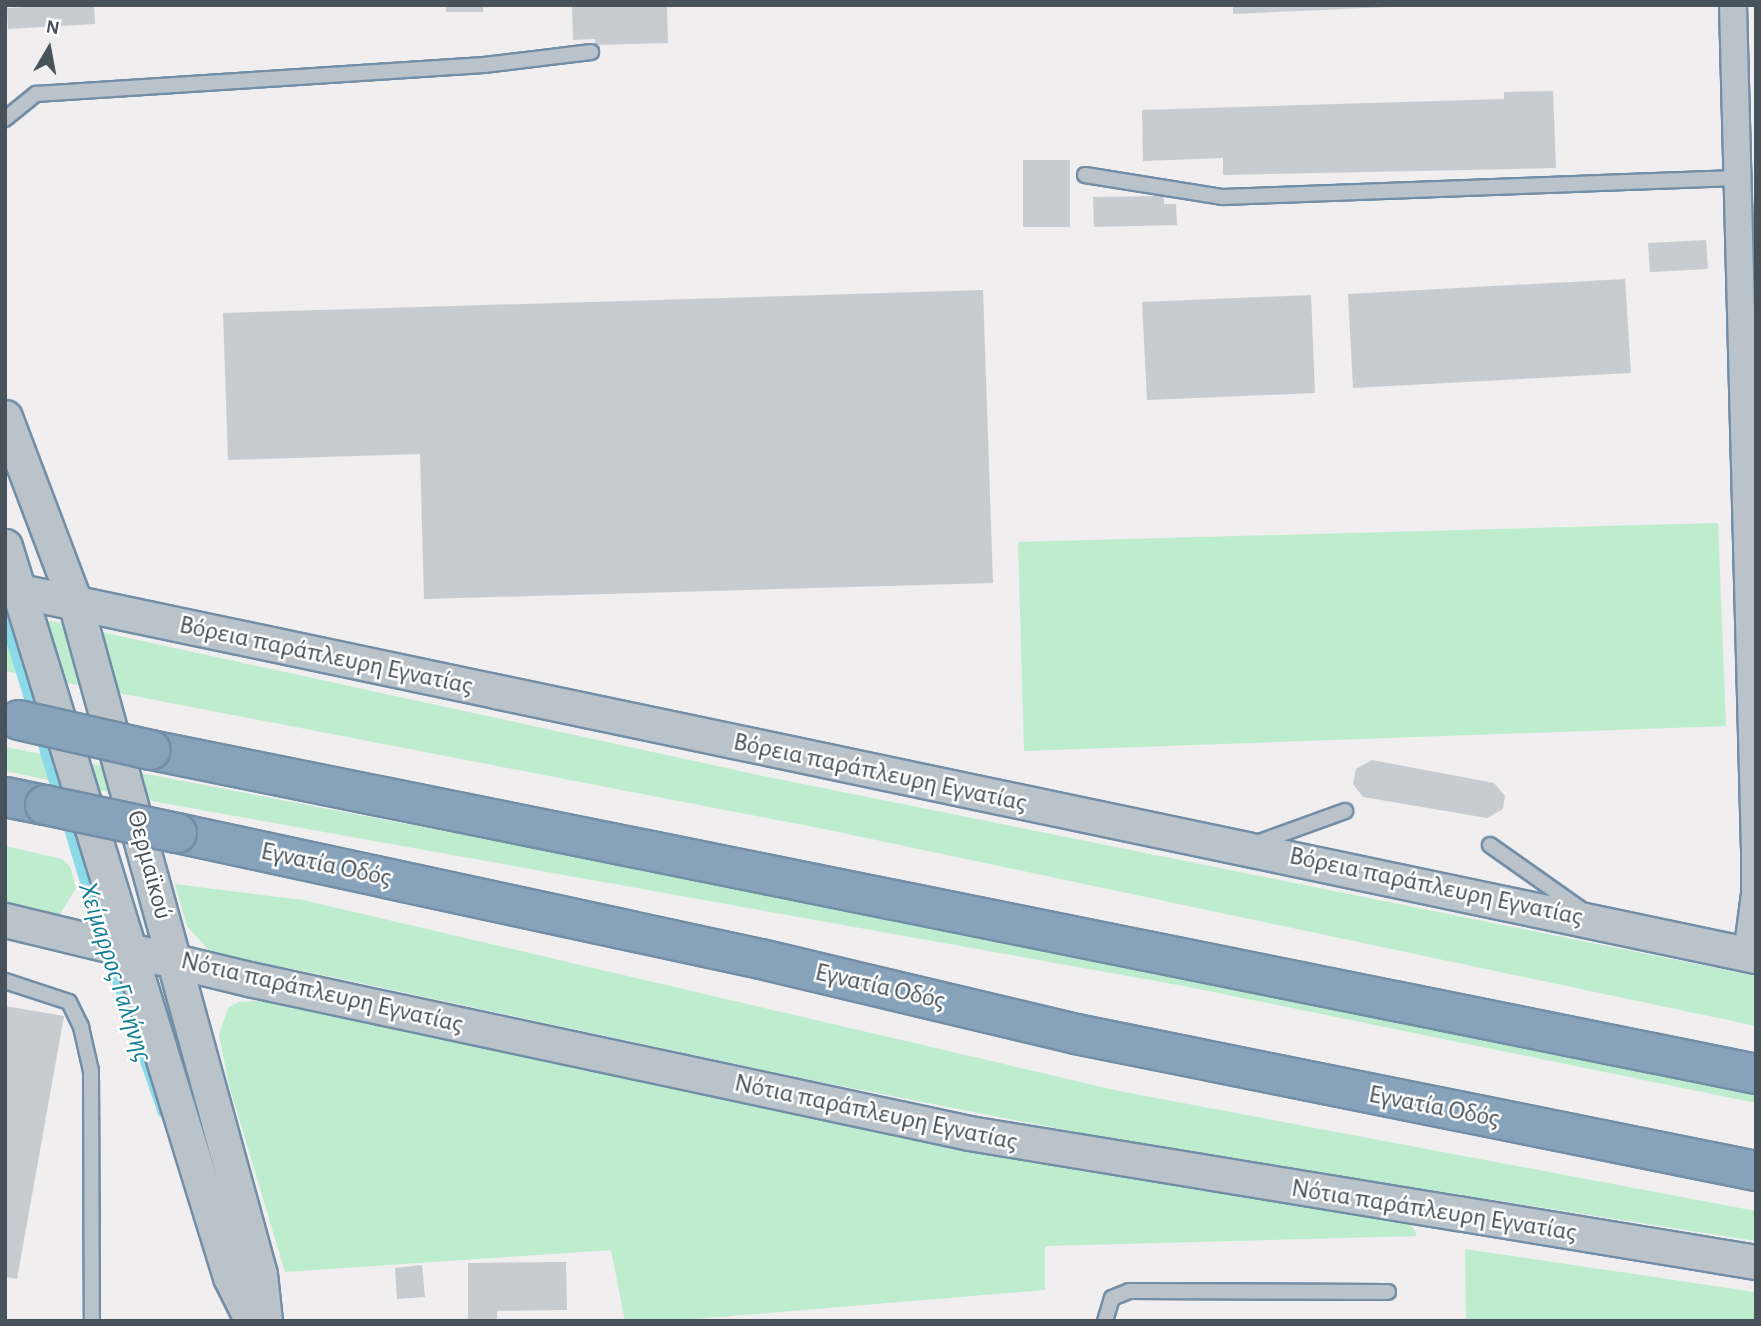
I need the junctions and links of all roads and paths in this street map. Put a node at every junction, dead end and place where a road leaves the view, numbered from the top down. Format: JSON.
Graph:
{"nodes":[{"id":1,"x":1733,"y":5,"type":"edge"},
{"id":2,"x":592,"y":52,"type":"dead end"},
{"id":3,"x":5,"y":119,"type":"edge"},
{"id":4,"x":1085,"y":175,"type":"dead end"},
{"id":5,"x":1737,"y":178,"type":"junction"},
{"id":6,"x":1748,"y":242,"type":"edge"},
{"id":7,"x":5,"y":417,"type":"edge"},
{"id":8,"x":5,"y":546,"type":"edge"},
{"id":9,"x":12,"y":590,"type":"edge"},
{"id":10,"x":75,"y":602,"type":"junction"},
{"id":11,"x":12,"y":719,"type":"edge"},
{"id":12,"x":5,"y":797,"type":"edge"},
{"id":13,"x":1345,"y":811,"type":"dead end"},
{"id":14,"x":1489,"y":845,"type":"dead end"},
{"id":15,"x":1245,"y":847,"type":"junction"},
{"id":16,"x":5,"y":920,"type":"edge"},
{"id":17,"x":1601,"y":923,"type":"junction"},
{"id":18,"x":127,"y":948,"type":"junction"},
{"id":19,"x":1751,"y":955,"type":"edge"},
{"id":20,"x":176,"y":960,"type":"junction"},
{"id":21,"x":5,"y":981,"type":"edge"},
{"id":22,"x":1756,"y":1074,"type":"edge"},
{"id":23,"x":1756,"y":1171,"type":"edge"},
{"id":24,"x":1756,"y":1262,"type":"edge"},
{"id":25,"x":1388,"y":1292,"type":"dead end"},
{"id":26,"x":92,"y":1321,"type":"edge"},
{"id":27,"x":252,"y":1321,"type":"edge"},
{"id":28,"x":265,"y":1321,"type":"edge"},
{"id":29,"x":1105,"y":1321,"type":"edge"}],
"edges":[{"from":1,"to":5,"type":"street"},
{"from":2,"to":3,"type":"lane"},
{"from":4,"to":5,"type":"lane"},
{"from":5,"to":6,"type":"street"},
{"from":6,"to":19,"type":"street"},
{"from":7,"to":10,"type":"street","name":"Θερμαϊκού"},
{"from":8,"to":9,"type":"street","name":"Θερμαϊκού"},
{"from":9,"to":10,"type":"street","name":"Βόρεια παράπλευρη Εγνατίας"},
{"from":9,"to":18,"type":"street","name":"Θερμαϊκού"},
{"from":10,"to":15,"type":"street","name":"Βόρεια παράπλευρη Εγνατίας"},
{"from":10,"to":20,"type":"street","name":"Θερμαϊκού"},
{"from":11,"to":22,"type":"highway","bridge":true},
{"from":12,"to":23,"type":"highway","name":"Εγνατία Οδός","bridge":true},
{"from":13,"to":15,"type":"lane"},
{"from":14,"to":17,"type":"lane"},
{"from":15,"to":17,"type":"street","name":"Βόρεια παράπλευρη Εγνατίας"},
{"from":16,"to":18,"type":"street","name":"Νότια παράπλευρη Εγνατίας"},
{"from":17,"to":19,"type":"street","name":"Βόρεια παράπλευρη Εγνατίας"},
{"from":18,"to":20,"type":"street","name":"Νότια παράπλευρη Εγνατίας"},
{"from":18,"to":27,"type":"street","name":"Θερμαϊκού"},
{"from":20,"to":24,"type":"street","name":"Νότια παράπλευρη Εγνατίας"},
{"from":20,"to":28,"type":"street","name":"Θερμαϊκού"},
{"from":21,"to":26,"type":"lane"},
{"from":25,"to":29,"type":"lane"}]}
